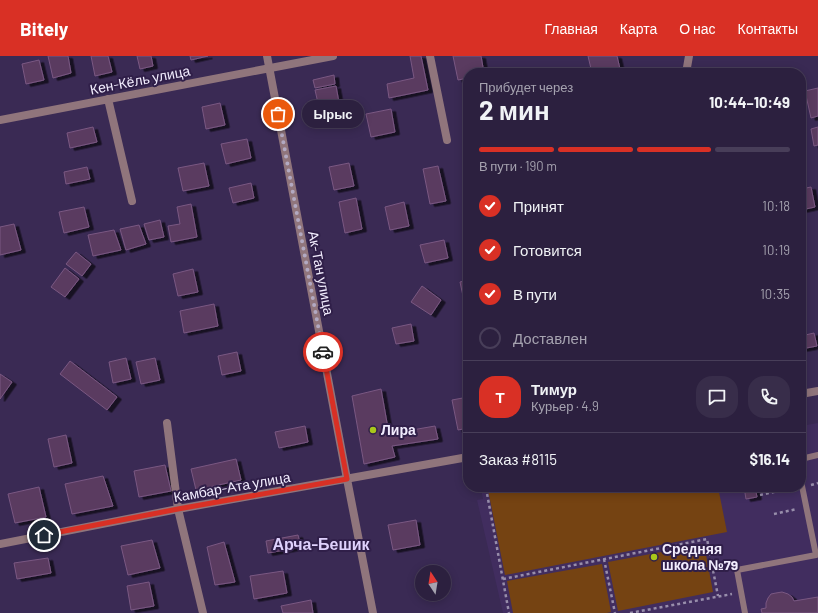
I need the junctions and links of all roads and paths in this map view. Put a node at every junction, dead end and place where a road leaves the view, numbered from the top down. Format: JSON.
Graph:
{"nodes":[{"id":1,"x":267,"y":56,"type":"edge"},
{"id":2,"x":333,"y":56,"type":"edge"},
{"id":3,"x":430,"y":56,"type":"edge"},
{"id":4,"x":689,"y":56,"type":"edge"},
{"id":5,"x":687,"y":68,"type":"edge"},
{"id":6,"x":269,"y":69,"type":"junction"},
{"id":7,"x":108,"y":99,"type":"junction"},
{"id":8,"x":0,"y":120,"type":"edge"},
{"id":9,"x":447,"y":140,"type":"dead end"},
{"id":10,"x":132,"y":201,"type":"dead end"},
{"id":11,"x":818,"y":391,"type":"edge"},
{"id":12,"x":806,"y":393,"type":"edge"},
{"id":13,"x":166,"y":423,"type":"dead end"},
{"id":14,"x":818,"y":455,"type":"edge"},
{"id":15,"x":463,"y":458,"type":"edge"},
{"id":16,"x":806,"y":458,"type":"edge"},
{"id":17,"x":347,"y":479,"type":"junction"},
{"id":18,"x":487,"y":492,"type":"edge"},
{"id":19,"x":775,"y":492,"type":"edge"},
{"id":20,"x":803,"y":492,"type":"edge"},
{"id":21,"x":760,"y":495,"type":"dead end"},
{"id":22,"x":806,"y":507,"type":"junction"},
{"id":23,"x":178,"y":509,"type":"junction"},
{"id":24,"x":774,"y":514,"type":"dead end"},
{"id":25,"x":0,"y":544,"type":"edge"},
{"id":26,"x":604,"y":559,"type":"junction"},
{"id":27,"x":503,"y":579,"type":"junction"},
{"id":28,"x":741,"y":592,"type":"junction"},
{"id":29,"x":718,"y":596,"type":"junction"},
{"id":30,"x":202,"y":613,"type":"edge"},
{"id":31,"x":373,"y":613,"type":"edge"},
{"id":32,"x":510,"y":613,"type":"edge"},
{"id":33,"x":615,"y":613,"type":"edge"},
{"id":34,"x":630,"y":613,"type":"edge"},
{"id":35,"x":745,"y":613,"type":"edge"}],
"edges":[{"from":1,"to":6,"type":"street","name":"Ак-Тан улица"},
{"from":2,"to":6,"type":"street","name":"Кен-Кёль улица"},
{"from":3,"to":9,"type":"street"},
{"from":4,"to":5,"type":"street"},
{"from":6,"to":7,"type":"street","name":"Кен-Кёль улица"},
{"from":6,"to":17,"type":"street","name":"Ак-Тан улица"},
{"from":7,"to":8,"type":"street","name":"Кен-Кёль улица"},
{"from":7,"to":10,"type":"street"},
{"from":11,"to":12,"type":"street"},
{"from":13,"to":23,"type":"street"},
{"from":14,"to":16,"type":"lane"},
{"from":15,"to":17,"type":"street","name":"Камбар-Ата улица"},
{"from":17,"to":23,"type":"street","name":"Камбар-Ата улица"},
{"from":17,"to":31,"type":"street","name":"Ак-Тан улица"},
{"from":18,"to":27,"type":"path"},
{"from":19,"to":21,"type":"path"},
{"from":20,"to":22,"type":"lane"},
{"from":22,"to":24,"type":"path"},
{"from":22,"to":28,"type":"lane"},
{"from":23,"to":25,"type":"street","name":"Камбар-Ата улица"},
{"from":23,"to":30,"type":"street"},
{"from":26,"to":27,"type":"path"},
{"from":26,"to":29,"type":"path"},
{"from":26,"to":33,"type":"path"},
{"from":27,"to":32,"type":"path"},
{"from":28,"to":29,"type":"path"},
{"from":28,"to":35,"type":"lane"},
{"from":29,"to":34,"type":"path"}]}
